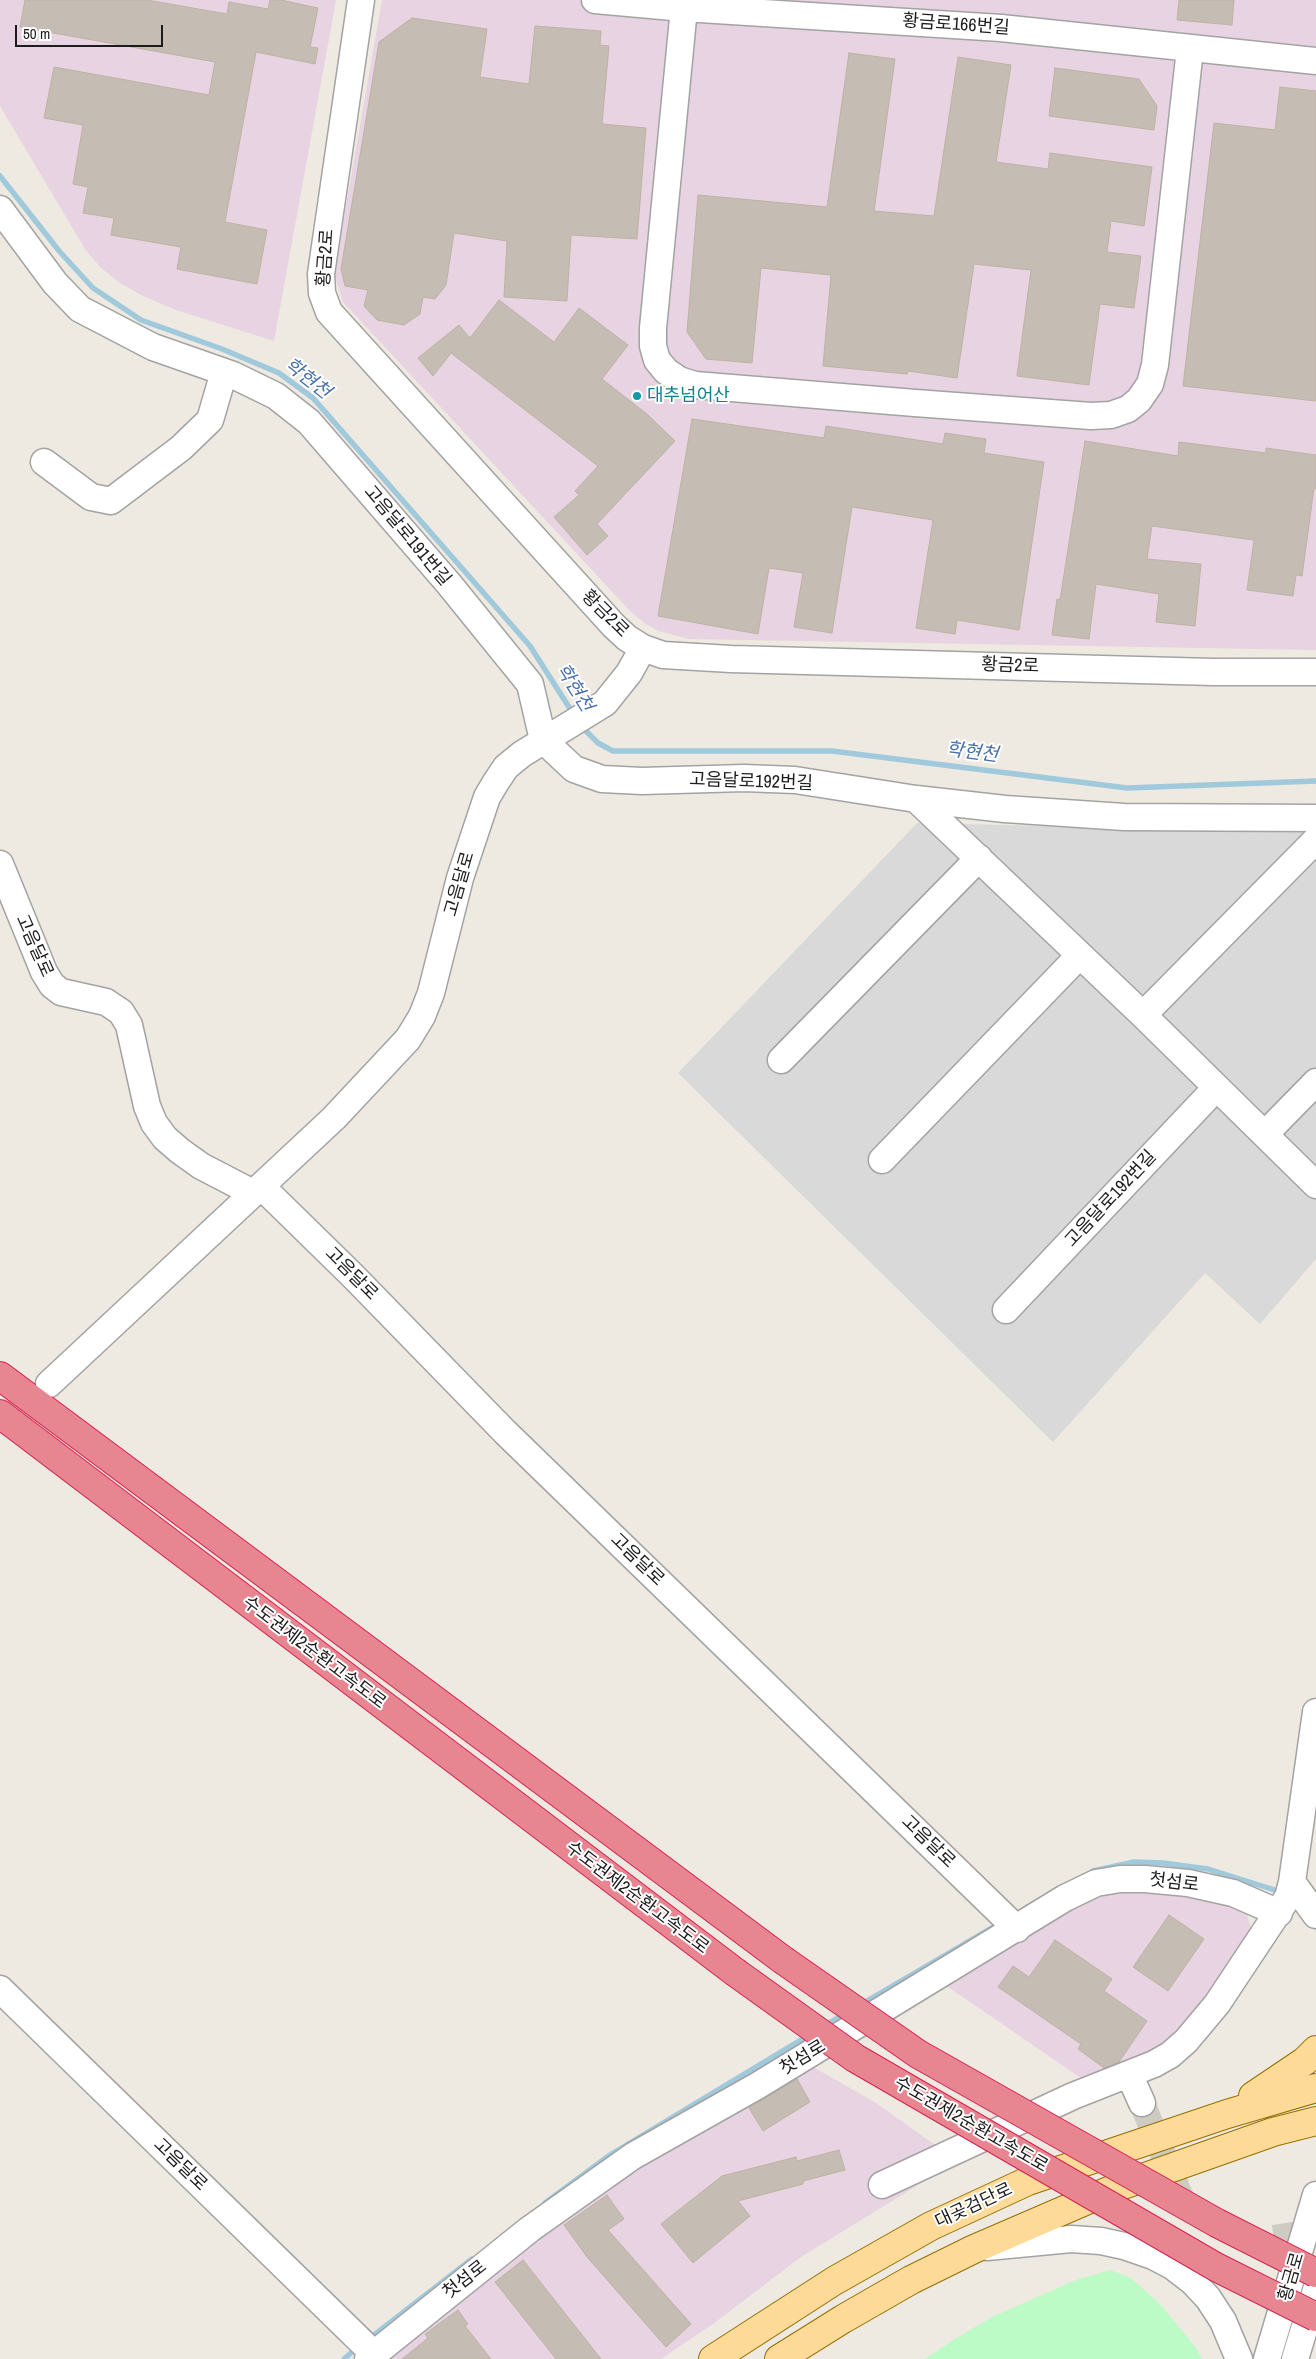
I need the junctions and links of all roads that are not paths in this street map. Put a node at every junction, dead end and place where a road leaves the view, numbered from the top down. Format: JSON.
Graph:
{"nodes":[{"id":1,"x":361,"y":0,"type":"edge"},
{"id":2,"x":595,"y":0,"type":"edge"},
{"id":3,"x":684,"y":8,"type":"junction"},
{"id":4,"x":1190,"y":49,"type":"junction"},
{"id":5,"x":1316,"y":61,"type":"edge"},
{"id":6,"x":0,"y":209,"type":"edge"},
{"id":7,"x":11,"y":234,"type":"edge"},
{"id":8,"x":224,"y":372,"type":"junction"},
{"id":9,"x":44,"y":462,"type":"dead end"},
{"id":10,"x":643,"y":648,"type":"junction"},
{"id":11,"x":1316,"y":672,"type":"edge"},
{"id":12,"x":550,"y":735,"type":"junction"},
{"id":13,"x":916,"y":799,"type":"junction"},
{"id":14,"x":1316,"y":818,"type":"edge"},
{"id":15,"x":1316,"y":840,"type":"edge"},
{"id":16,"x":979,"y":858,"type":"junction"},
{"id":17,"x":0,"y":864,"type":"edge"},
{"id":18,"x":1079,"y":956,"type":"junction"},
{"id":19,"x":1143,"y":1015,"type":"junction"},
{"id":20,"x":781,"y":1060,"type":"dead end"},
{"id":21,"x":1316,"y":1082,"type":"edge"},
{"id":22,"x":1216,"y":1088,"type":"junction"},
{"id":23,"x":1266,"y":1134,"type":"junction"},
{"id":24,"x":882,"y":1160,"type":"dead end"},
{"id":25,"x":1316,"y":1185,"type":"edge"},
{"id":26,"x":257,"y":1190,"type":"junction"},
{"id":27,"x":1006,"y":1310,"type":"dead end"},
{"id":28,"x":0,"y":1376,"type":"edge"},
{"id":29,"x":49,"y":1384,"type":"dead end"},
{"id":30,"x":0,"y":1414,"type":"edge"},
{"id":31,"x":1316,"y":1712,"type":"edge"},
{"id":32,"x":1292,"y":1882,"type":"junction"},
{"id":33,"x":1279,"y":1913,"type":"junction"},
{"id":34,"x":1316,"y":1915,"type":"edge"},
{"id":35,"x":1017,"y":1929,"type":"junction"},
{"id":36,"x":0,"y":1989,"type":"edge"},
{"id":37,"x":1316,"y":2050,"type":"edge"},
{"id":38,"x":1129,"y":2074,"type":"junction"},
{"id":39,"x":1316,"y":2088,"type":"edge"},
{"id":40,"x":1142,"y":2103,"type":"tunnel mouth"},
{"id":41,"x":1227,"y":2114,"type":"junction"},
{"id":42,"x":1316,"y":2121,"type":"edge"},
{"id":43,"x":882,"y":2185,"type":"dead end"},
{"id":44,"x":1316,"y":2195,"type":"edge"},
{"id":45,"x":1184,"y":2206,"type":"tunnel mouth"},
{"id":46,"x":1274,"y":2238,"type":"tunnel mouth"},
{"id":47,"x":974,"y":2249,"type":"junction"},
{"id":48,"x":1316,"y":2273,"type":"edge"},
{"id":49,"x":1316,"y":2290,"type":"edge"},
{"id":50,"x":1316,"y":2317,"type":"edge"},
{"id":51,"x":368,"y":2351,"type":"edge"},
{"id":52,"x":713,"y":2359,"type":"edge"},
{"id":53,"x":779,"y":2359,"type":"edge"},
{"id":54,"x":1239,"y":2359,"type":"edge"},
{"id":55,"x":1267,"y":2359,"type":"edge"},
{"id":56,"x":1295,"y":2359,"type":"edge"}],
"edges":[{"from":1,"to":10,"type":"street","name":"황금2로"},
{"from":2,"to":3,"type":"street","name":"황금로166번길"},
{"from":3,"to":4,"type":"street","name":"황금로166번길"},
{"from":3,"to":4,"type":"street"},
{"from":4,"to":5,"type":"street","name":"황금로166번길"},
{"from":6,"to":7,"type":"street","name":"고음달로191번길"},
{"from":7,"to":8,"type":"street","name":"고음달로191번길"},
{"from":8,"to":9,"type":"street"},
{"from":8,"to":12,"type":"street","name":"고음달로191번길"},
{"from":10,"to":11,"type":"street","name":"황금2로"},
{"from":10,"to":12,"type":"street","name":"고음달로"},
{"from":12,"to":13,"type":"street","name":"고음달로192번길"},
{"from":12,"to":26,"type":"street","name":"고음달로"},
{"from":13,"to":14,"type":"street","name":"고음달로192번길"},
{"from":13,"to":16,"type":"street"},
{"from":15,"to":19,"type":"street"},
{"from":16,"to":18,"type":"street"},
{"from":16,"to":20,"type":"street"},
{"from":17,"to":26,"type":"street","name":"고음달로"},
{"from":18,"to":19,"type":"street"},
{"from":18,"to":24,"type":"street"},
{"from":19,"to":22,"type":"street"},
{"from":21,"to":23,"type":"street"},
{"from":22,"to":23,"type":"street"},
{"from":22,"to":27,"type":"street","name":"고음달로192번길"},
{"from":23,"to":25,"type":"street"},
{"from":26,"to":29,"type":"street","name":"고음달로"},
{"from":26,"to":35,"type":"street","name":"고음달로"},
{"from":28,"to":48,"type":"highway","name":"수도권제2순환고속도로","bridge":true},
{"from":30,"to":50,"type":"highway","name":"수도권제2순환고속도로","bridge":true},
{"from":31,"to":32,"type":"street"},
{"from":32,"to":33,"type":"street"},
{"from":32,"to":34,"type":"street"},
{"from":33,"to":35,"type":"street","name":"첫섬로"},
{"from":33,"to":38,"type":"street"},
{"from":35,"to":51,"type":"street","name":"첫섬로"},
{"from":36,"to":51,"type":"street","name":"고음달로"},
{"from":37,"to":41,"type":"main road"},
{"from":38,"to":40,"type":"street"},
{"from":38,"to":43,"type":"street"},
{"from":39,"to":41,"type":"main road","name":"대곶검단로"},
{"from":41,"to":52,"type":"main road","name":"대곶검단로"},
{"from":42,"to":47,"type":"main road"},
{"from":44,"to":55,"type":"street","name":"황금로"},
{"from":45,"to":46,"type":"street"},
{"from":47,"to":53,"type":"main road"},
{"from":47,"to":54,"type":"street"},
{"from":49,"to":56,"type":"street","name":"황금로"}]}
